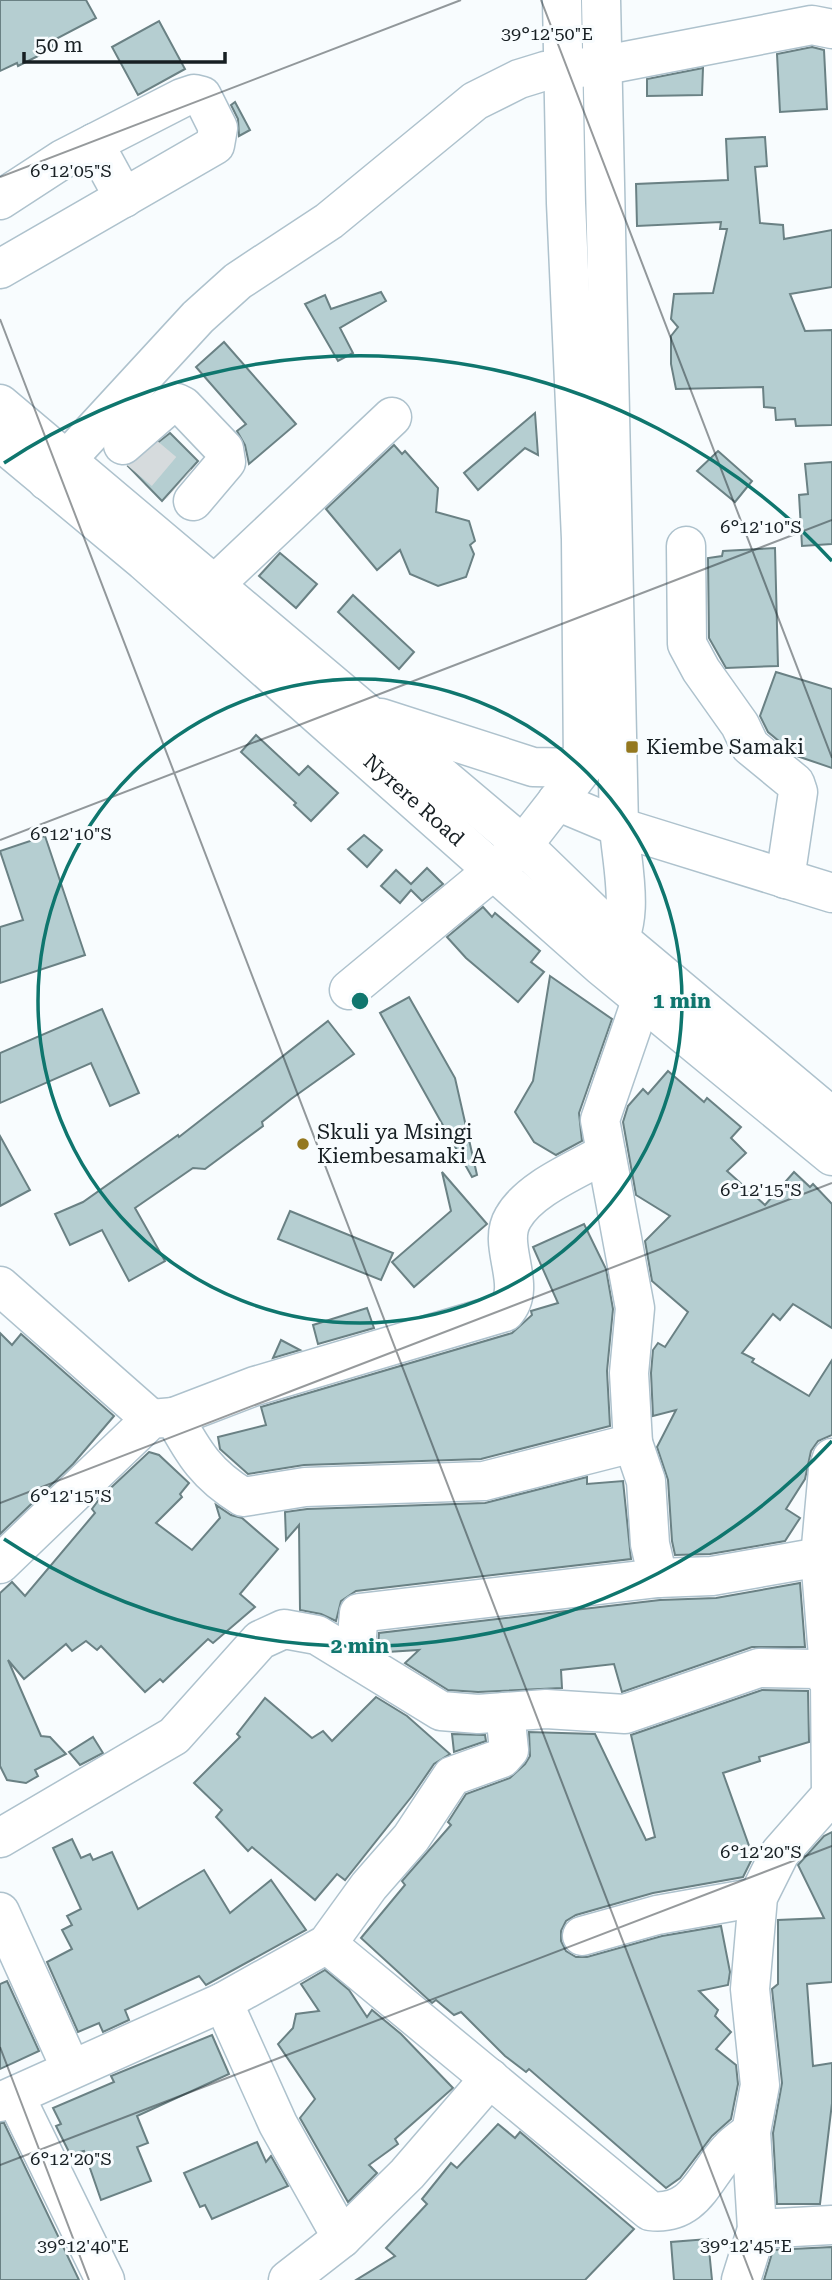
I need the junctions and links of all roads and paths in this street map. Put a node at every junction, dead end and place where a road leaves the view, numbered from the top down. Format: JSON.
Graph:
{"nodes":[{"id":1,"x":562,"y":0,"type":"edge"},
{"id":2,"x":601,"y":0,"type":"edge"},
{"id":3,"x":832,"y":29,"type":"edge"},
{"id":4,"x":582,"y":67,"type":"junction"},
{"id":5,"x":94,"y":143,"type":"junction"},
{"id":6,"x":124,"y":198,"type":"junction"},
{"id":7,"x":0,"y":200,"type":"edge"},
{"id":8,"x":0,"y":269,"type":"edge"},
{"id":9,"x":571,"y":273,"type":"junction"},
{"id":10,"x":609,"y":275,"type":"junction"},
{"id":11,"x":0,"y":404,"type":"edge"},
{"id":12,"x":392,"y":417,"type":"dead end"},
{"id":13,"x":0,"y":441,"type":"edge"},
{"id":14,"x":62,"y":464,"type":"junction"},
{"id":15,"x":598,"y":540,"type":"junction"},
{"id":16,"x":686,"y":545,"type":"dead end"},
{"id":17,"x":152,"y":551,"type":"junction"},
{"id":18,"x":213,"y":586,"type":"junction"},
{"id":19,"x":363,"y":712,"type":"junction"},
{"id":20,"x":583,"y":768,"type":"junction"},
{"id":21,"x":556,"y":801,"type":"junction"},
{"id":22,"x":619,"y":827,"type":"junction"},
{"id":23,"x":509,"y":857,"type":"junction"},
{"id":24,"x":785,"y":879,"type":"junction"},
{"id":25,"x":832,"y":893,"type":"edge"},
{"id":26,"x":611,"y":953,"type":"junction"},
{"id":27,"x":349,"y":989,"type":"dead end"},
{"id":28,"x":642,"y":998,"type":"junction"},
{"id":29,"x":832,"y":1117,"type":"edge"},
{"id":30,"x":606,"y":1153,"type":"junction"},
{"id":31,"x":832,"y":1156,"type":"edge"},
{"id":32,"x":0,"y":1286,"type":"edge"},
{"id":33,"x":163,"y":1418,"type":"junction"},
{"id":34,"x":633,"y":1443,"type":"junction"},
{"id":35,"x":832,"y":1458,"type":"edge"},
{"id":36,"x":820,"y":1557,"type":"junction"},
{"id":37,"x":0,"y":1564,"type":"edge"},
{"id":38,"x":658,"y":1578,"type":"junction"},
{"id":39,"x":355,"y":1658,"type":"junction"},
{"id":40,"x":831,"y":1681,"type":"edge"},
{"id":41,"x":505,"y":1712,"type":"junction"},
{"id":42,"x":832,"y":1795,"type":"edge"},
{"id":43,"x":0,"y":1838,"type":"edge"},
{"id":44,"x":758,"y":1897,"type":"junction"},
{"id":45,"x":0,"y":1912,"type":"edge"},
{"id":46,"x":582,"y":1936,"type":"dead end"},
{"id":47,"x":327,"y":1944,"type":"junction"},
{"id":48,"x":222,"y":2003,"type":"junction"},
{"id":49,"x":71,"y":2069,"type":"junction"},
{"id":50,"x":490,"y":2078,"type":"junction"},
{"id":51,"x":7,"y":2099,"type":"edge"},
{"id":52,"x":751,"y":2132,"type":"junction"},
{"id":53,"x":832,"y":2225,"type":"edge"},
{"id":54,"x":758,"y":2229,"type":"junction"},
{"id":55,"x":342,"y":2238,"type":"junction"},
{"id":56,"x":104,"y":2280,"type":"edge"},
{"id":57,"x":288,"y":2280,"type":"edge"},
{"id":58,"x":741,"y":2280,"type":"edge"}],
"edges":[{"from":1,"to":4,"type":"street"},
{"from":2,"to":4,"type":"street"},
{"from":3,"to":4,"type":"street"},
{"from":4,"to":9,"type":"street"},
{"from":4,"to":10,"type":"street"},
{"from":4,"to":14,"type":"street"},
{"from":5,"to":6,"type":"street"},
{"from":5,"to":6,"type":"street"},
{"from":5,"to":7,"type":"street"},
{"from":6,"to":8,"type":"street"},
{"from":9,"to":10,"type":"street"},
{"from":9,"to":15,"type":"street"},
{"from":10,"to":15,"type":"street"},
{"from":11,"to":14,"type":"street","name":"Nyrere Road"},
{"from":12,"to":18,"type":"street"},
{"from":13,"to":14,"type":"street","name":"Nyrere Road"},
{"from":14,"to":17,"type":"street","name":"Nyrere Road"},
{"from":14,"to":17,"type":"street"},
{"from":15,"to":20,"type":"street"},
{"from":15,"to":22,"type":"street"},
{"from":16,"to":24,"type":"street"},
{"from":17,"to":18,"type":"street","name":"Nyrere Road"},
{"from":17,"to":23,"type":"street","name":"Nyrere Road"},
{"from":18,"to":19,"type":"street","name":"Nyrere Road"},
{"from":19,"to":20,"type":"street"},
{"from":19,"to":23,"type":"street","name":"Nyrere Road"},
{"from":20,"to":21,"type":"street"},
{"from":21,"to":22,"type":"street"},
{"from":21,"to":23,"type":"street"},
{"from":22,"to":24,"type":"street"},
{"from":22,"to":26,"type":"street"},
{"from":23,"to":26,"type":"street","name":"Nyrere Road"},
{"from":23,"to":27,"type":"street"},
{"from":24,"to":25,"type":"street"},
{"from":26,"to":28,"type":"street","name":"Nyrere Road"},
{"from":26,"to":29,"type":"street","name":"Nyrere Road"},
{"from":28,"to":30,"type":"street"},
{"from":28,"to":31,"type":"street","name":"Nyrere Road"},
{"from":30,"to":33,"type":"street"},
{"from":30,"to":34,"type":"street"},
{"from":32,"to":33,"type":"street"},
{"from":33,"to":34,"type":"street"},
{"from":33,"to":37,"type":"street"},
{"from":34,"to":38,"type":"street"},
{"from":35,"to":36,"type":"street"},
{"from":36,"to":38,"type":"street"},
{"from":36,"to":40,"type":"street"},
{"from":38,"to":39,"type":"street"},
{"from":39,"to":41,"type":"street"},
{"from":39,"to":43,"type":"street"},
{"from":40,"to":41,"type":"street"},
{"from":40,"to":42,"type":"street"},
{"from":41,"to":47,"type":"street"},
{"from":42,"to":44,"type":"street"},
{"from":44,"to":46,"type":"street"},
{"from":44,"to":52,"type":"street"},
{"from":45,"to":49,"type":"street"},
{"from":47,"to":48,"type":"street"},
{"from":47,"to":50,"type":"street"},
{"from":48,"to":49,"type":"street"},
{"from":48,"to":55,"type":"street"},
{"from":49,"to":51,"type":"street"},
{"from":50,"to":52,"type":"street"},
{"from":50,"to":55,"type":"street"},
{"from":51,"to":56,"type":"street"},
{"from":52,"to":54,"type":"street"},
{"from":53,"to":54,"type":"street"},
{"from":54,"to":58,"type":"street"},
{"from":55,"to":57,"type":"street"}]}
